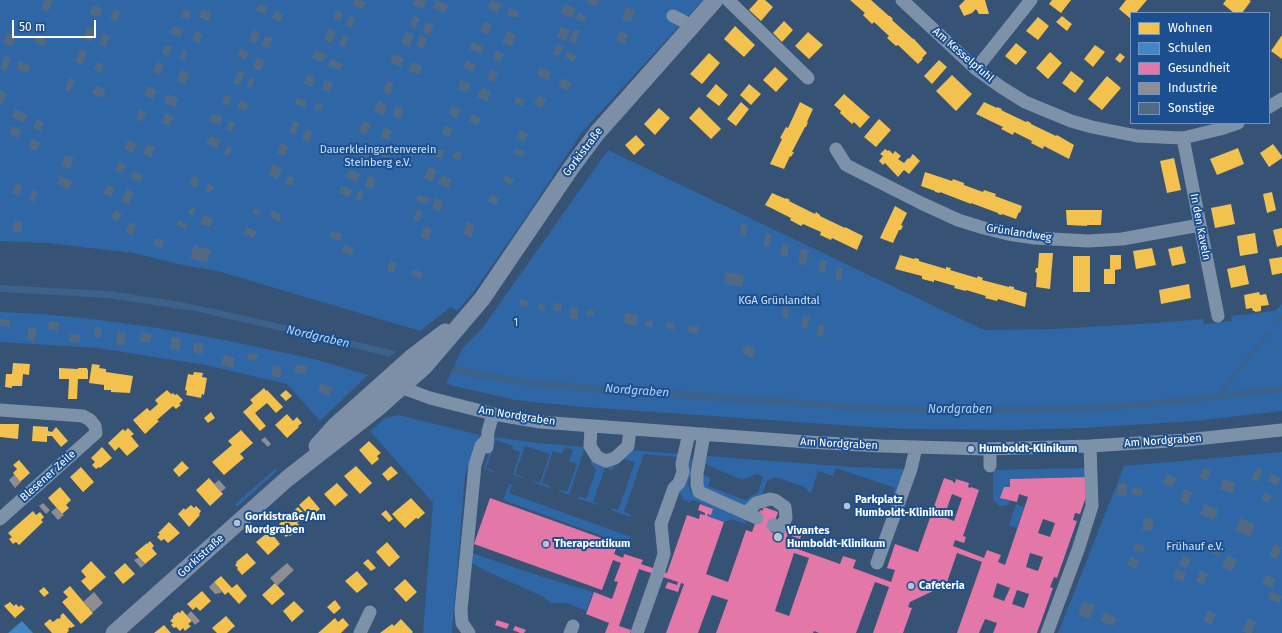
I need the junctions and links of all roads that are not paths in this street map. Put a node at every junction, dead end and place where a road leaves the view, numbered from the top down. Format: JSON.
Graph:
{"nodes":[{"id":1,"x":715,"y":0,"type":"edge"},
{"id":2,"x":728,"y":0,"type":"edge"},
{"id":3,"x":902,"y":0,"type":"edge"},
{"id":4,"x":1031,"y":0,"type":"edge"},
{"id":5,"x":673,"y":16,"type":"dead end"},
{"id":6,"x":690,"y":27,"type":"junction"},
{"id":7,"x":976,"y":69,"type":"junction"},
{"id":8,"x":808,"y":78,"type":"dead end"},
{"id":9,"x":1282,"y":98,"type":"edge"},
{"id":10,"x":1270,"y":106,"type":"edge"},
{"id":11,"x":1235,"y":124,"type":"edge"},
{"id":12,"x":1183,"y":138,"type":"junction"},
{"id":13,"x":836,"y":149,"type":"dead end"},
{"id":14,"x":1200,"y":225,"type":"junction"},
{"id":15,"x":1218,"y":316,"type":"dead end"},
{"id":16,"x":433,"y":348,"type":"junction"},
{"id":17,"x":393,"y":385,"type":"junction"},
{"id":18,"x":0,"y":410,"type":"edge"},
{"id":19,"x":493,"y":414,"type":"junction"},
{"id":20,"x":591,"y":426,"type":"junction"},
{"id":21,"x":630,"y":429,"type":"junction"},
{"id":22,"x":1282,"y":430,"type":"edge"},
{"id":23,"x":689,"y":433,"type":"junction"},
{"id":24,"x":704,"y":434,"type":"junction"},
{"id":25,"x":1090,"y":446,"type":"junction"},
{"id":26,"x":916,"y":447,"type":"junction"},
{"id":27,"x":990,"y":449,"type":"junction"},
{"id":28,"x":990,"y":466,"type":"dead end"},
{"id":29,"x":0,"y":519,"type":"edge"},
{"id":30,"x":773,"y":525,"type":"dead end"},
{"id":31,"x":877,"y":563,"type":"dead end"},
{"id":32,"x":370,"y":612,"type":"dead end"},
{"id":33,"x":114,"y":633,"type":"edge"},
{"id":34,"x":360,"y":633,"type":"edge"},
{"id":35,"x":469,"y":633,"type":"edge"},
{"id":36,"x":637,"y":633,"type":"edge"},
{"id":37,"x":1047,"y":633,"type":"edge"}],
"edges":[{"from":1,"to":6,"type":"main road","name":"Gorkistraße"},
{"from":2,"to":8,"type":"street"},
{"from":3,"to":7,"type":"street","name":"Am Kesselpfuhl"},
{"from":4,"to":7,"type":"street"},
{"from":5,"to":6,"type":"street"},
{"from":6,"to":16,"type":"main road","name":"Gorkistraße"},
{"from":7,"to":12,"type":"street","name":"Am Kesselpfuhl"},
{"from":9,"to":10,"type":"street"},
{"from":11,"to":12,"type":"street","name":"Am Kesselpfuhl"},
{"from":12,"to":14,"type":"street","name":"In den Kaveln"},
{"from":13,"to":14,"type":"street","name":"Grünlandweg"},
{"from":14,"to":15,"type":"street","name":"In den Kaveln"},
{"from":16,"to":17,"type":"main road","name":"Gorkistraße"},
{"from":16,"to":17,"type":"main road","name":"Gorkistraße"},
{"from":17,"to":19,"type":"street","name":"Am Nordgraben"},
{"from":17,"to":33,"type":"main road","name":"Gorkistraße"},
{"from":18,"to":29,"type":"street","name":"Blesener Zeile"},
{"from":19,"to":20,"type":"street","name":"Am Nordgraben"},
{"from":19,"to":35,"type":"street"},
{"from":20,"to":21,"type":"street","name":"Am Nordgraben"},
{"from":20,"to":21,"type":"street"},
{"from":21,"to":23,"type":"street","name":"Am Nordgraben"},
{"from":22,"to":25,"type":"street","name":"Am Nordgraben"},
{"from":23,"to":24,"type":"street","name":"Am Nordgraben"},
{"from":23,"to":36,"type":"street"},
{"from":24,"to":26,"type":"street","name":"Am Nordgraben"},
{"from":24,"to":30,"type":"street"},
{"from":25,"to":27,"type":"street","name":"Am Nordgraben"},
{"from":25,"to":37,"type":"street"},
{"from":26,"to":27,"type":"street","name":"Am Nordgraben"},
{"from":26,"to":31,"type":"street"},
{"from":27,"to":28,"type":"street"},
{"from":32,"to":34,"type":"street"}]}
